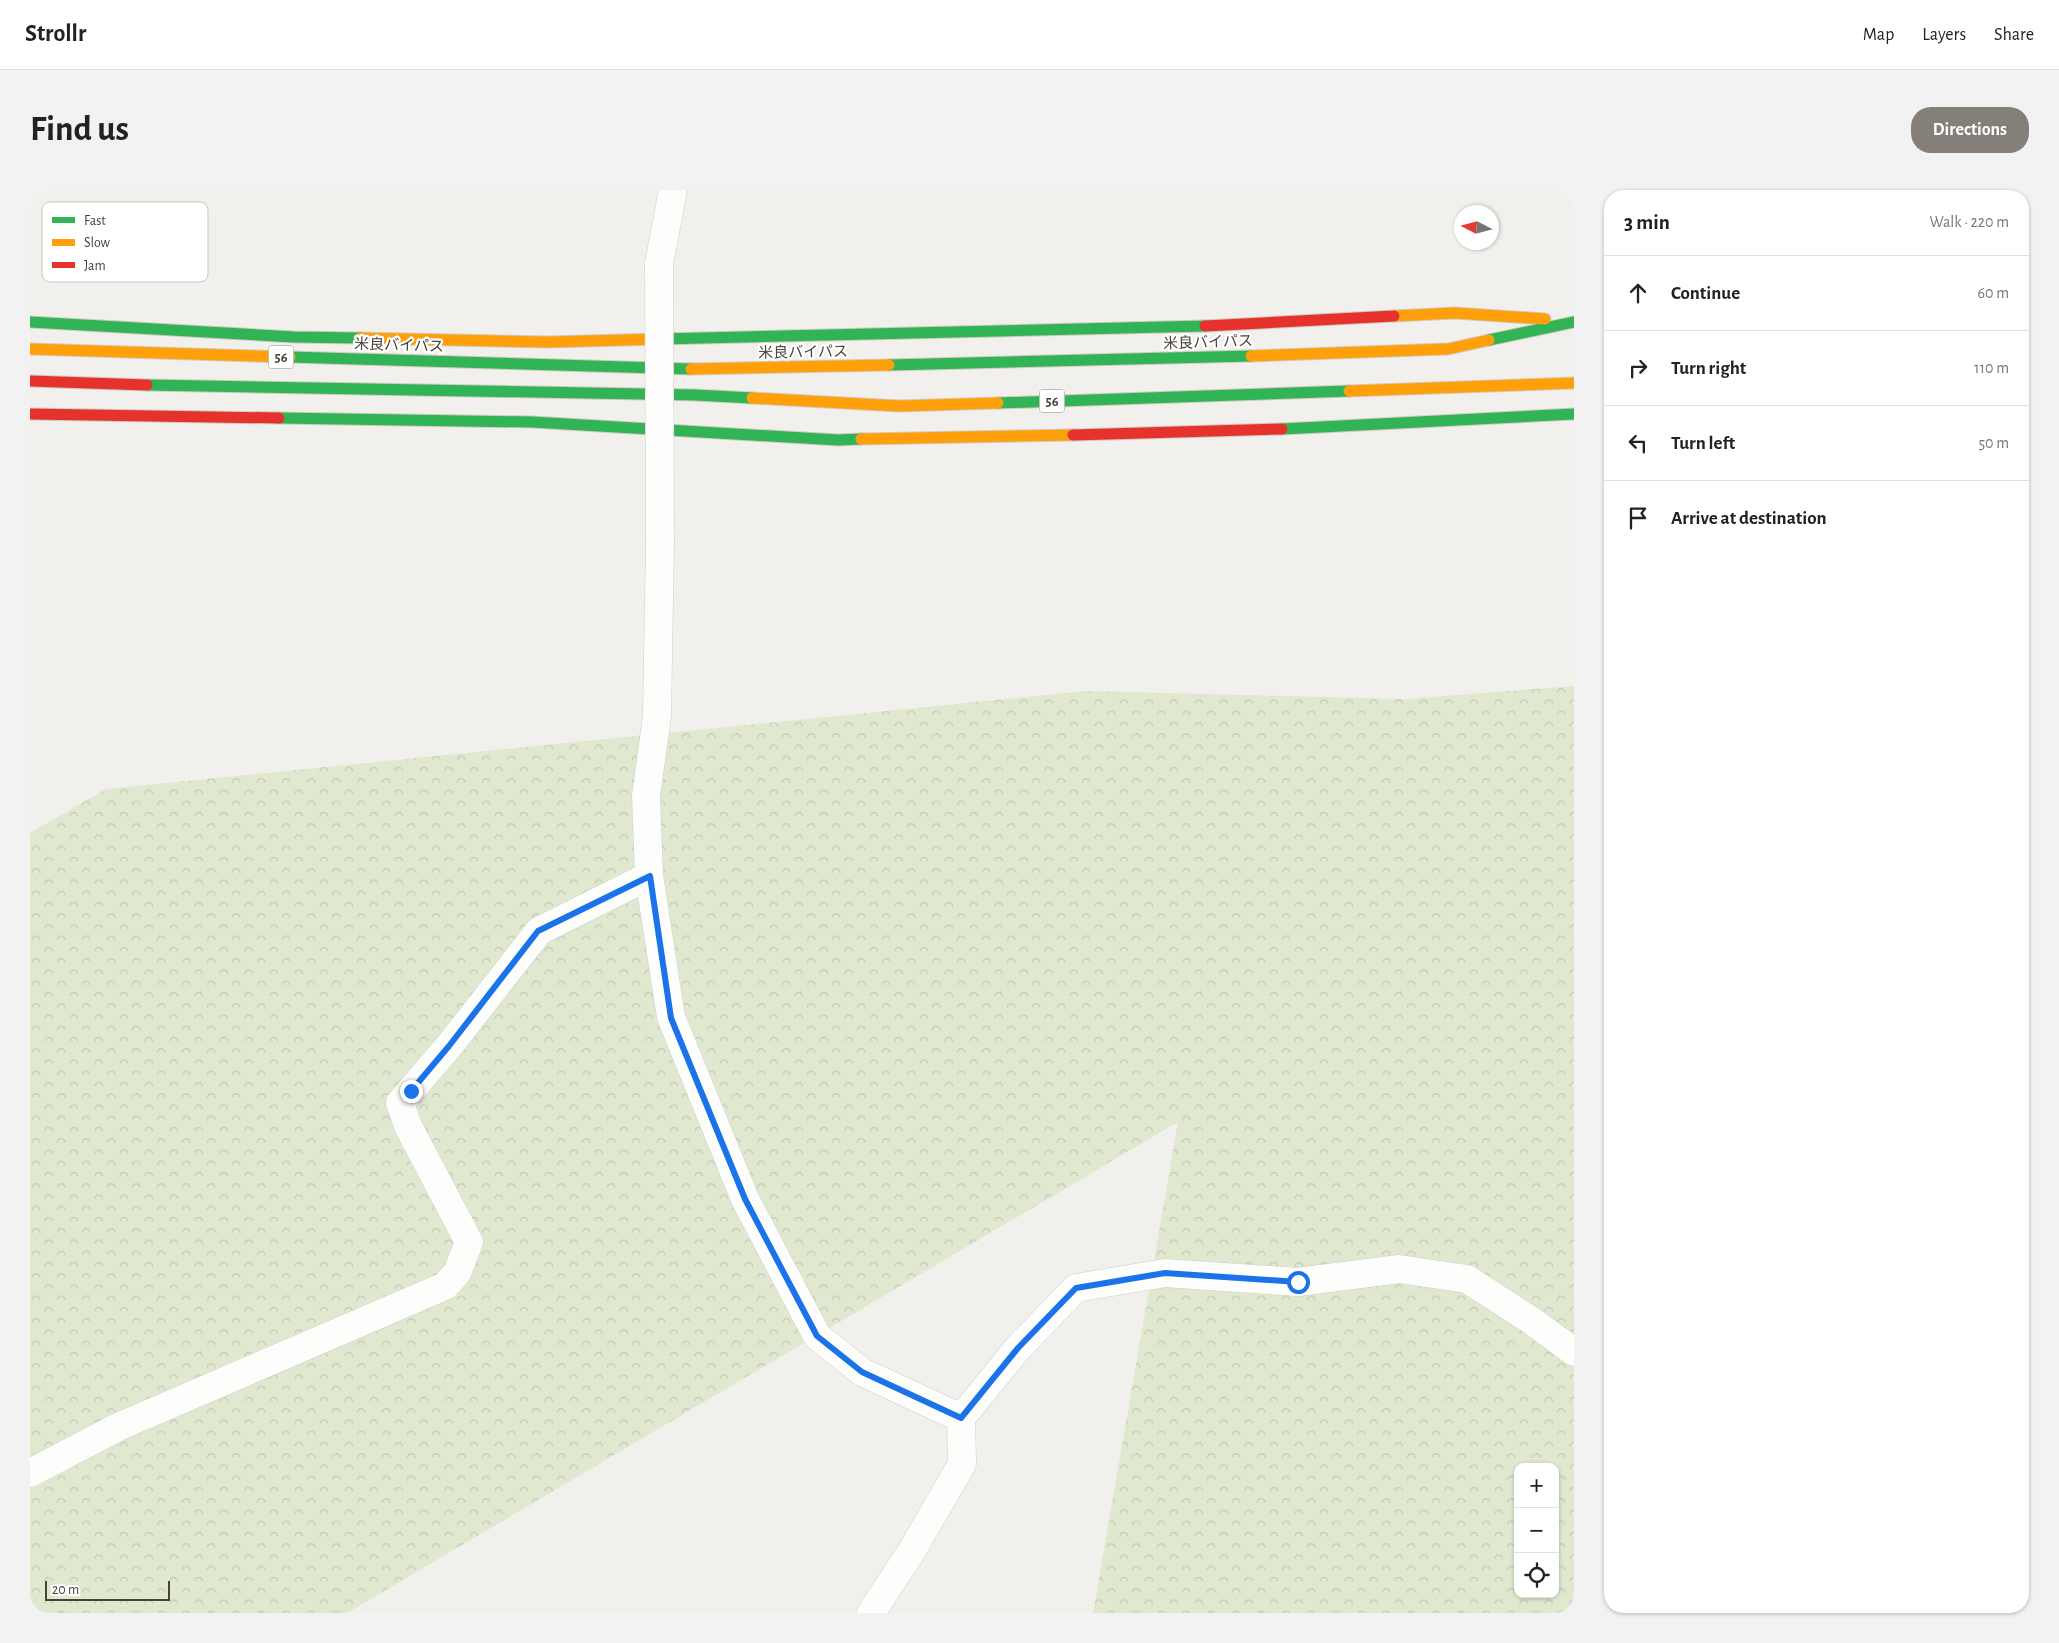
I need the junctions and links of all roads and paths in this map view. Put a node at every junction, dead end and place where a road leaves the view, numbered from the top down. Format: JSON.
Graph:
{"nodes":[{"id":1,"x":673,"y":190,"type":"edge"},
{"id":2,"x":1574,"y":321,"type":"edge"},
{"id":3,"x":30,"y":322,"type":"edge"},
{"id":4,"x":30,"y":349,"type":"edge"},
{"id":5,"x":30,"y":381,"type":"edge"},
{"id":6,"x":1574,"y":383,"type":"edge"},
{"id":7,"x":30,"y":414,"type":"edge"},
{"id":8,"x":1574,"y":414,"type":"edge"},
{"id":9,"x":650,"y":876,"type":"junction"},
{"id":10,"x":1574,"y":1352,"type":"edge"},
{"id":11,"x":961,"y":1418,"type":"junction"},
{"id":12,"x":30,"y":1473,"type":"edge"},
{"id":13,"x":871,"y":1613,"type":"edge"}],
"edges":[{"from":1,"to":9,"type":"street","bridge":true},
{"from":2,"to":3,"type":"main road"},
{"from":2,"to":4,"type":"main road","name":"米良バイパス","number":"56"},
{"from":5,"to":6,"type":"main road","number":"56"},
{"from":7,"to":8,"type":"main road"},
{"from":9,"to":11,"type":"street"},
{"from":9,"to":12,"type":"street"},
{"from":10,"to":11,"type":"street"},
{"from":11,"to":13,"type":"street"}]}
